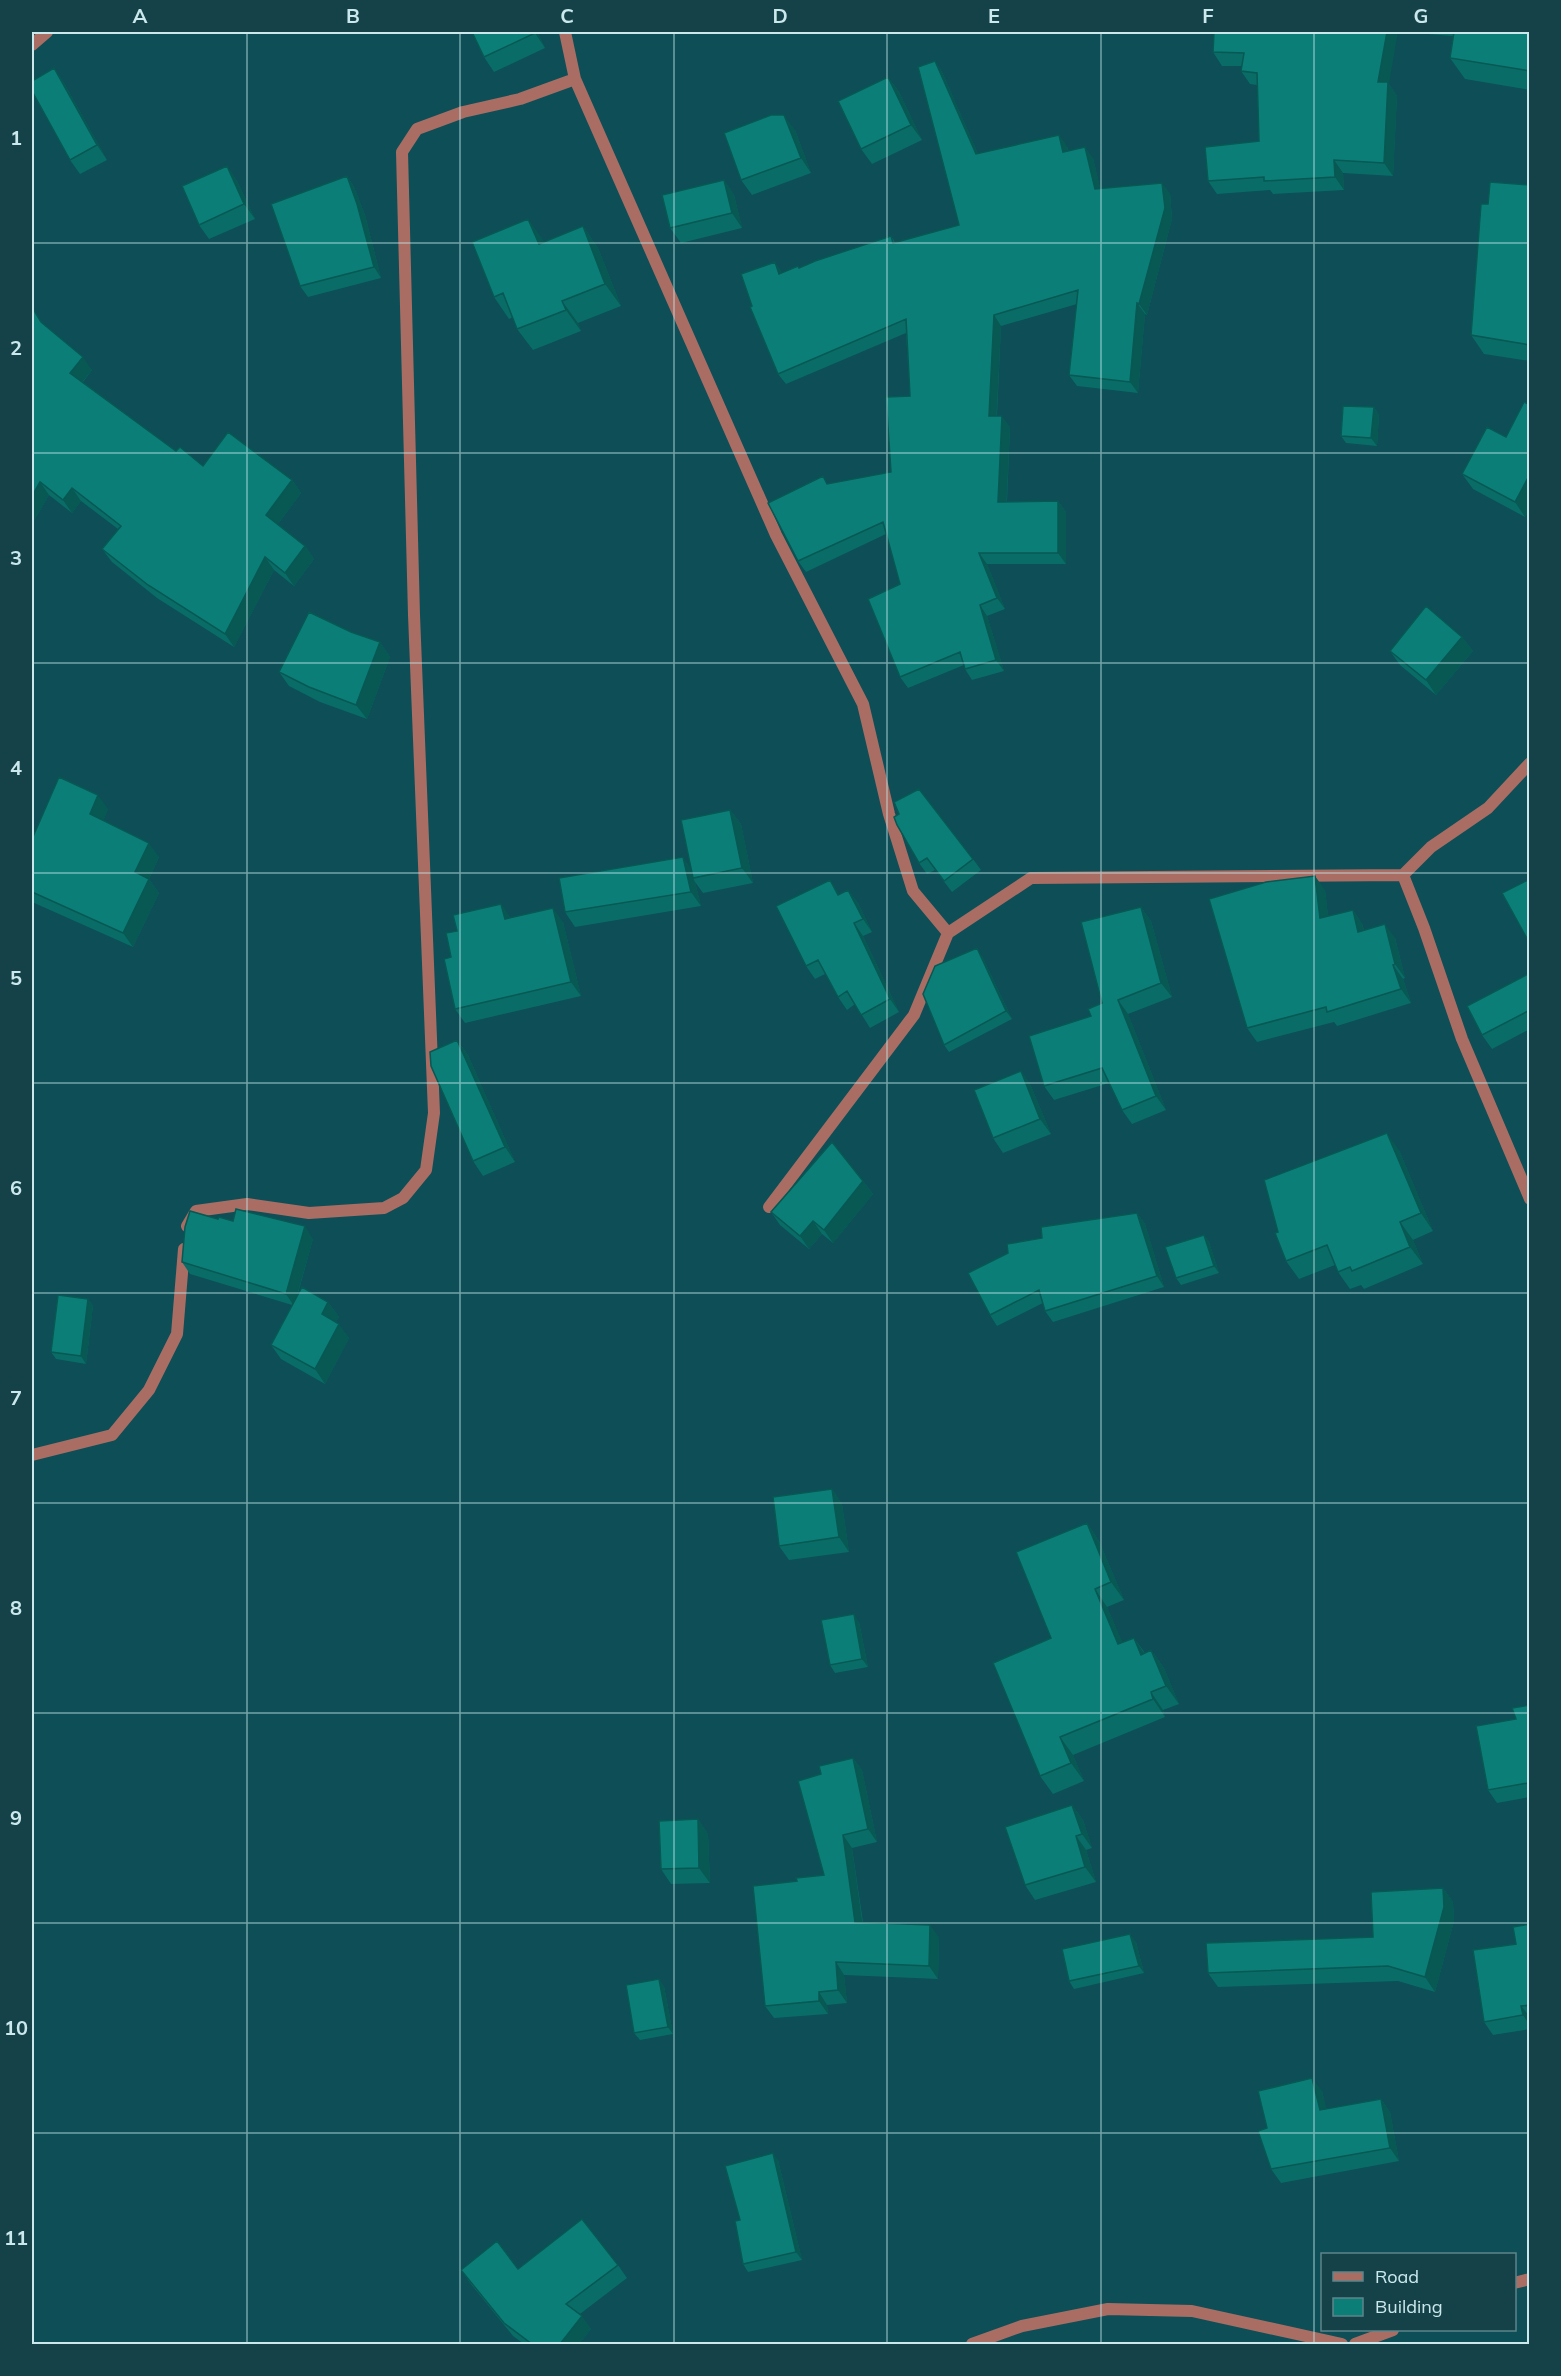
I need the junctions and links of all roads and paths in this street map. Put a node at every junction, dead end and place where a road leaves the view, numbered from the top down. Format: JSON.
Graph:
{"nodes":[{"id":1,"x":47,"y":32,"type":"edge"},
{"id":2,"x":566,"y":32,"type":"edge"},
{"id":3,"x":32,"y":45,"type":"edge"},
{"id":4,"x":575,"y":79,"type":"junction"},
{"id":5,"x":1530,"y":763,"type":"edge"},
{"id":6,"x":1403,"y":875,"type":"junction"},
{"id":7,"x":948,"y":933,"type":"junction"},
{"id":8,"x":1530,"y":1199,"type":"edge"},
{"id":9,"x":769,"y":1207,"type":"dead end"},
{"id":10,"x":32,"y":1455,"type":"edge"},
{"id":11,"x":1390,"y":2331,"type":"edge"},
{"id":12,"x":972,"y":2344,"type":"edge"},
{"id":13,"x":1342,"y":2344,"type":"edge"},
{"id":14,"x":1355,"y":2344,"type":"edge"}],
"edges":[{"from":1,"to":3,"type":"street"},
{"from":2,"to":4,"type":"street"},
{"from":4,"to":7,"type":"street"},
{"from":4,"to":10,"type":"street"},
{"from":5,"to":6,"type":"street"},
{"from":6,"to":7,"type":"street"},
{"from":6,"to":8,"type":"street"},
{"from":7,"to":9,"type":"street"},
{"from":11,"to":14,"type":"street"},
{"from":12,"to":13,"type":"street"}]}
